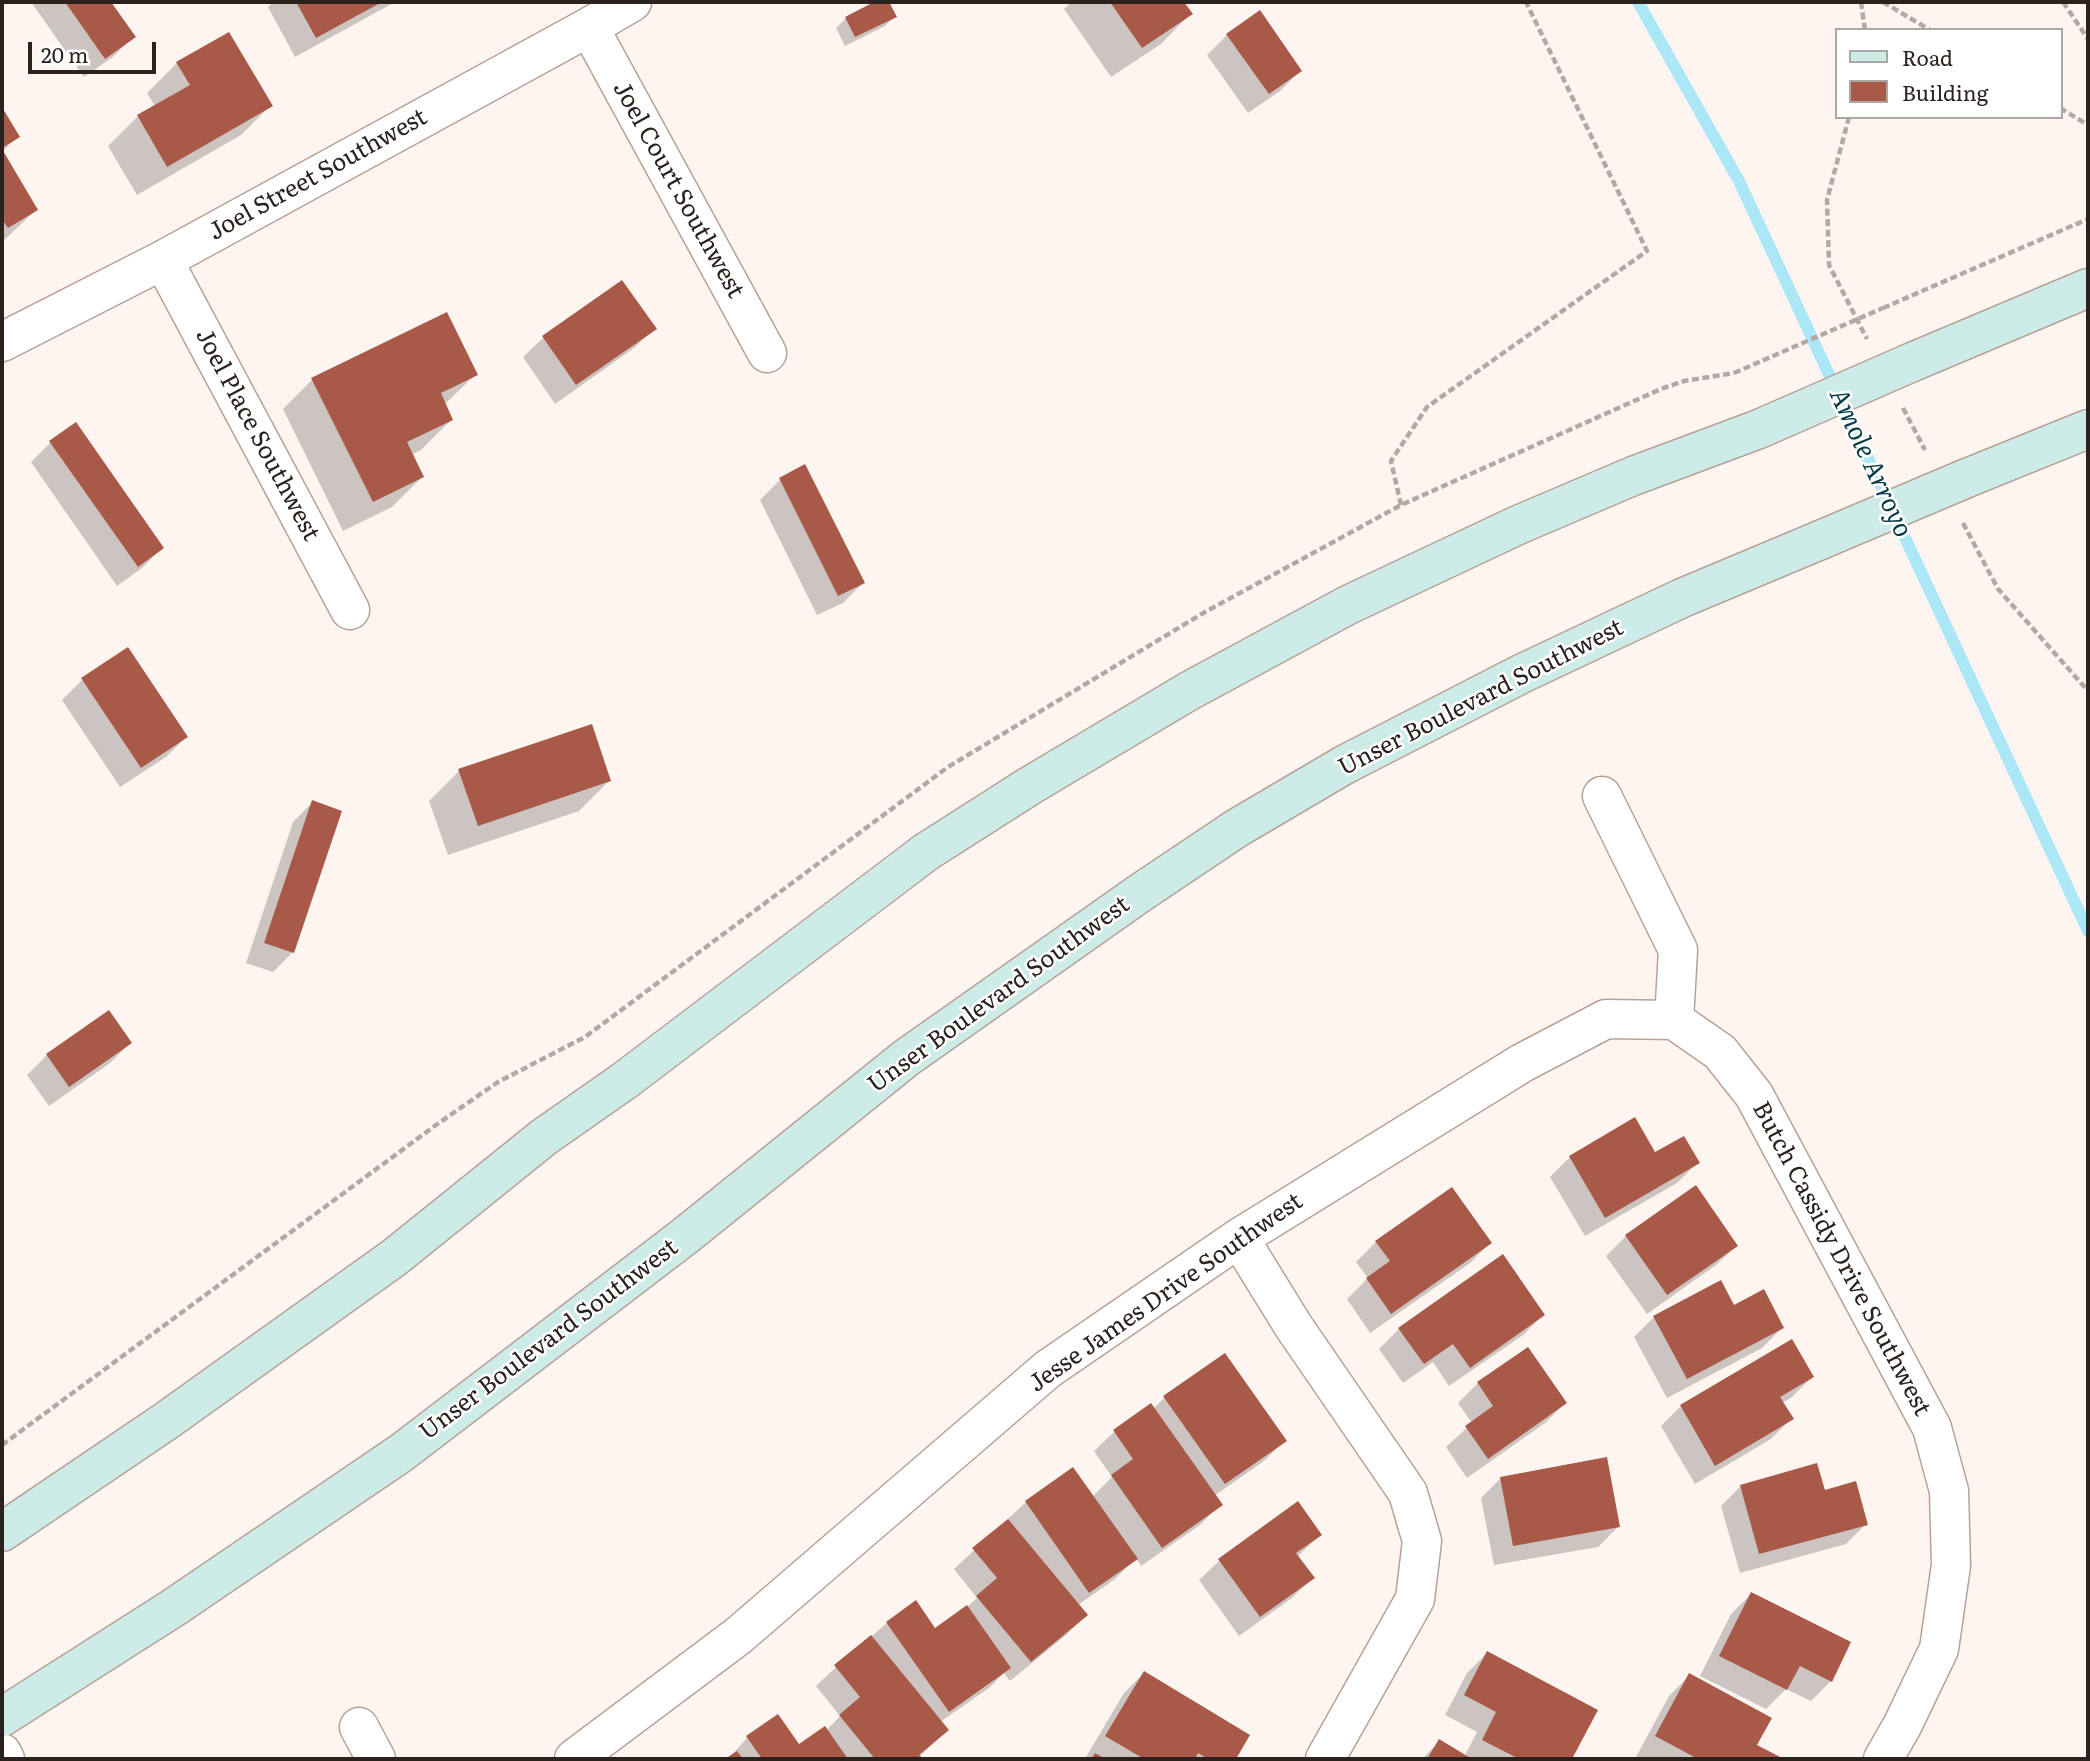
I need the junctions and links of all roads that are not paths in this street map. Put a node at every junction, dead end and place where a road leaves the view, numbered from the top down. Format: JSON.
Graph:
{"nodes":[{"id":1,"x":632,"y":2,"type":"edge"},
{"id":2,"x":589,"y":27,"type":"junction"},
{"id":3,"x":163,"y":260,"type":"junction"},
{"id":4,"x":2088,"y":288,"type":"edge"},
{"id":5,"x":2,"y":342,"type":"edge"},
{"id":6,"x":767,"y":353,"type":"dead end"},
{"id":7,"x":2088,"y":429,"type":"edge"},
{"id":8,"x":350,"y":610,"type":"dead end"},
{"id":9,"x":1602,"y":796,"type":"dead end"},
{"id":10,"x":1674,"y":1020,"type":"junction"},
{"id":11,"x":1239,"y":1238,"type":"junction"},
{"id":12,"x":2,"y":1532,"type":"edge"},
{"id":13,"x":2,"y":1717,"type":"edge"},
{"id":14,"x":2,"y":1754,"type":"edge"},
{"id":15,"x":5,"y":1759,"type":"edge"},
{"id":16,"x":574,"y":1759,"type":"edge"},
{"id":17,"x":1325,"y":1759,"type":"edge"},
{"id":18,"x":1883,"y":1759,"type":"edge"}],
"edges":[{"from":1,"to":2,"type":"street","name":"Joel Street Southwest"},
{"from":2,"to":3,"type":"street","name":"Joel Street Southwest"},
{"from":2,"to":6,"type":"street","name":"Joel Court Southwest"},
{"from":3,"to":5,"type":"street","name":"Joel Street Southwest"},
{"from":3,"to":8,"type":"street","name":"Joel Place Southwest"},
{"from":4,"to":12,"type":"main road","bridge":true},
{"from":7,"to":13,"type":"main road","name":"Unser Boulevard Southwest","bridge":true},
{"from":9,"to":10,"type":"street"},
{"from":10,"to":11,"type":"street","name":"Jesse James Drive Southwest"},
{"from":10,"to":18,"type":"street","name":"Butch Cassidy Drive Southwest"},
{"from":11,"to":16,"type":"street","name":"Jesse James Drive Southwest"},
{"from":11,"to":17,"type":"street"},
{"from":14,"to":15,"type":"street"}]}
